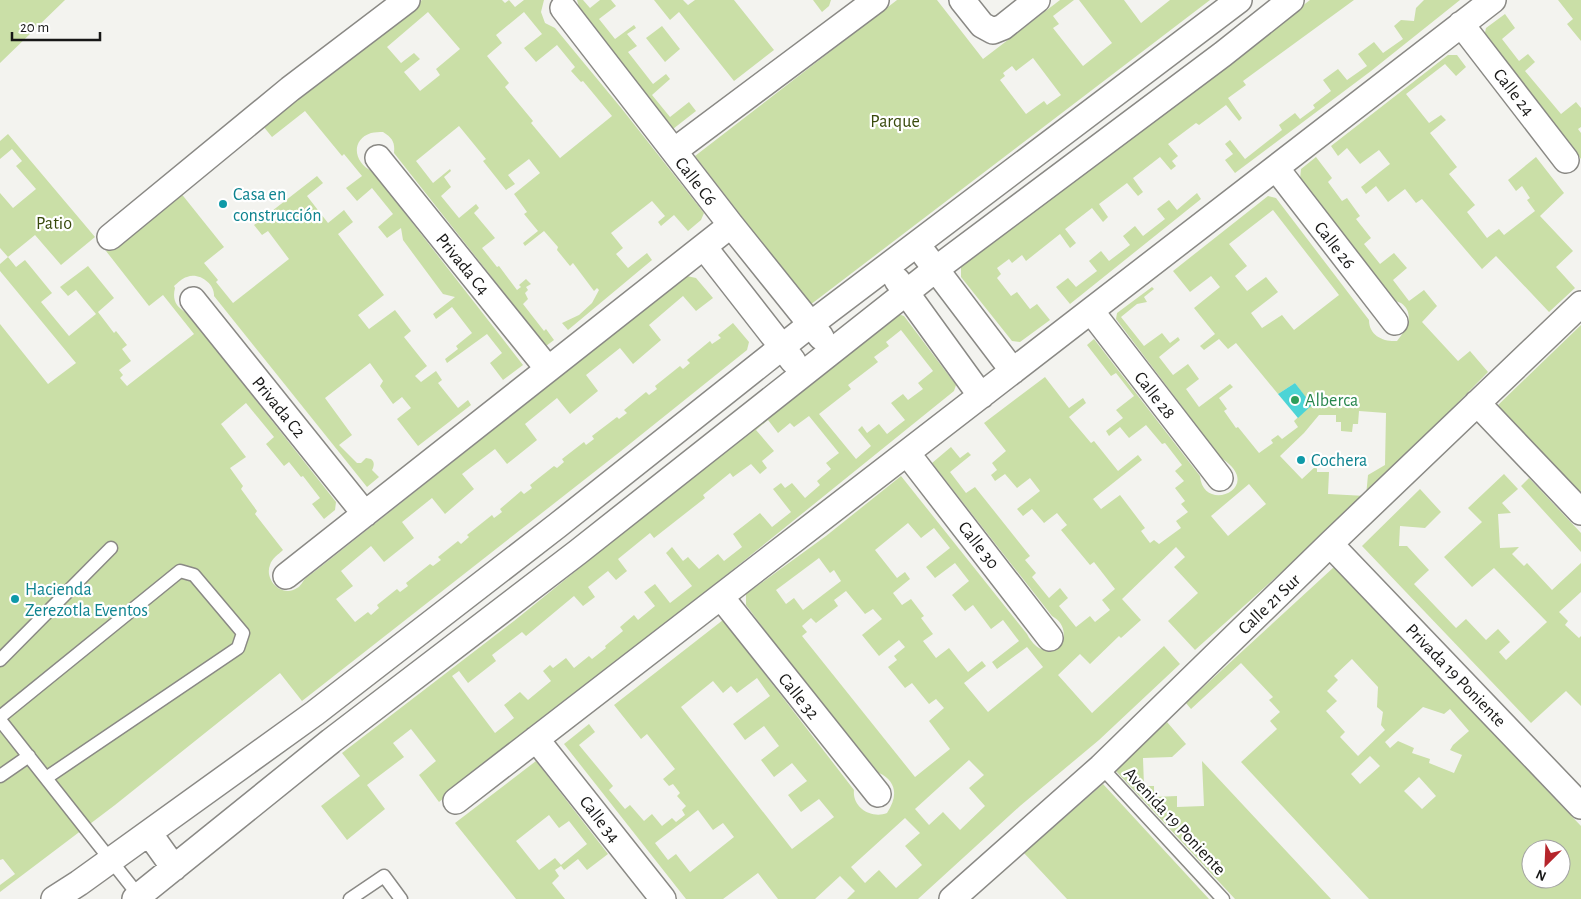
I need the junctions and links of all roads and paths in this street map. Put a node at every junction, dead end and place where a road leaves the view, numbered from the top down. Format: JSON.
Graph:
{"nodes":[{"id":1,"x":406,"y":0,"type":"edge"},
{"id":2,"x":962,"y":0,"type":"edge"},
{"id":3,"x":1037,"y":0,"type":"edge"},
{"id":4,"x":1239,"y":0,"type":"edge"},
{"id":5,"x":1291,"y":0,"type":"edge"},
{"id":6,"x":1493,"y":0,"type":"edge"},
{"id":7,"x":864,"y":3,"type":"edge"},
{"id":8,"x":563,"y":8,"type":"dead end"},
{"id":9,"x":1462,"y":24,"type":"junction"},
{"id":10,"x":1257,"y":26,"type":"junction"},
{"id":11,"x":1204,"y":27,"type":"junction"},
{"id":12,"x":1223,"y":54,"type":"junction"},
{"id":13,"x":674,"y":151,"type":"junction"},
{"id":14,"x":378,"y":158,"type":"dead end"},
{"id":15,"x":1566,"y":160,"type":"dead end"},
{"id":16,"x":1276,"y":168,"type":"junction"},
{"id":17,"x":731,"y":225,"type":"junction"},
{"id":18,"x":110,"y":237,"type":"dead end"},
{"id":19,"x":916,"y":243,"type":"junction"},
{"id":20,"x":704,"y":247,"type":"junction"},
{"id":21,"x":887,"y":266,"type":"junction"},
{"id":22,"x":936,"y":269,"type":"junction"},
{"id":23,"x":906,"y":293,"type":"junction"},
{"id":24,"x":193,"y":300,"type":"dead end"},
{"id":25,"x":1581,"y":304,"type":"edge"},
{"id":26,"x":1091,"y":311,"type":"junction"},
{"id":27,"x":1395,"y":322,"type":"dead end"},
{"id":28,"x":811,"y":324,"type":"junction"},
{"id":29,"x":782,"y":348,"type":"junction"},
{"id":30,"x":832,"y":351,"type":"junction"},
{"id":31,"x":548,"y":369,"type":"junction"},
{"id":32,"x":1013,"y":371,"type":"junction"},
{"id":33,"x":803,"y":374,"type":"junction"},
{"id":34,"x":980,"y":396,"type":"junction"},
{"id":35,"x":1477,"y":403,"type":"junction"},
{"id":36,"x":907,"y":453,"type":"junction"},
{"id":37,"x":1220,"y":478,"type":"dead end"},
{"id":38,"x":596,"y":496,"type":"junction"},
{"id":39,"x":1581,"y":512,"type":"edge"},
{"id":40,"x":364,"y":514,"type":"junction"},
{"id":41,"x":616,"y":522,"type":"junction"},
{"id":42,"x":558,"y":525,"type":"junction"},
{"id":43,"x":1330,"y":544,"type":"junction"},
{"id":44,"x":112,"y":548,"type":"dead end"},
{"id":45,"x":578,"y":552,"type":"junction"},
{"id":46,"x":286,"y":576,"type":"dead end"},
{"id":47,"x":721,"y":597,"type":"junction"},
{"id":48,"x":1050,"y":638,"type":"dead end"},
{"id":49,"x":0,"y":660,"type":"edge"},
{"id":50,"x":374,"y":667,"type":"junction"},
{"id":51,"x":391,"y":694,"type":"junction"},
{"id":52,"x":315,"y":713,"type":"junction"},
{"id":53,"x":0,"y":718,"type":"edge"},
{"id":54,"x":536,"y":739,"type":"junction"},
{"id":55,"x":331,"y":741,"type":"junction"},
{"id":56,"x":29,"y":756,"type":"junction"},
{"id":57,"x":1101,"y":767,"type":"junction"},
{"id":58,"x":0,"y":776,"type":"edge"},
{"id":59,"x":46,"y":778,"type":"junction"},
{"id":60,"x":878,"y":794,"type":"dead end"},
{"id":61,"x":456,"y":801,"type":"dead end"},
{"id":62,"x":186,"y":806,"type":"junction"},
{"id":63,"x":1581,"y":806,"type":"edge"},
{"id":64,"x":149,"y":833,"type":"junction"},
{"id":65,"x":213,"y":837,"type":"junction"},
{"id":66,"x":111,"y":860,"type":"junction"},
{"id":67,"x":174,"y":868,"type":"junction"},
{"id":68,"x":86,"y":891,"type":"edge"},
{"id":69,"x":137,"y":897,"type":"edge"},
{"id":70,"x":54,"y":899,"type":"edge"},
{"id":71,"x":350,"y":899,"type":"edge"},
{"id":72,"x":400,"y":899,"type":"edge"},
{"id":73,"x":663,"y":899,"type":"edge"},
{"id":74,"x":952,"y":899,"type":"edge"},
{"id":75,"x":1223,"y":899,"type":"edge"}],
"edges":[{"from":1,"to":18,"type":"street"},
{"from":2,"to":3,"type":"street"},
{"from":4,"to":10,"type":"street"},
{"from":4,"to":11,"type":"street"},
{"from":5,"to":10,"type":"street"},
{"from":6,"to":9,"type":"street"},
{"from":7,"to":13,"type":"street"},
{"from":8,"to":13,"type":"street","name":"Calle C6"},
{"from":9,"to":15,"type":"street","name":"Calle 24"},
{"from":9,"to":16,"type":"street"},
{"from":10,"to":12,"type":"street"},
{"from":11,"to":12,"type":"street"},
{"from":11,"to":19,"type":"street"},
{"from":12,"to":22,"type":"street"},
{"from":13,"to":17,"type":"street","name":"Calle C6"},
{"from":14,"to":31,"type":"street","name":"Privada C4"},
{"from":16,"to":26,"type":"street"},
{"from":16,"to":27,"type":"street","name":"Calle 26"},
{"from":17,"to":20,"type":"street"},
{"from":17,"to":28,"type":"street","name":"Calle C6"},
{"from":19,"to":21,"type":"street"},
{"from":19,"to":22,"type":"street"},
{"from":20,"to":29,"type":"street"},
{"from":20,"to":31,"type":"street"},
{"from":21,"to":23,"type":"street"},
{"from":21,"to":28,"type":"street"},
{"from":22,"to":23,"type":"street"},
{"from":22,"to":32,"type":"street"},
{"from":23,"to":30,"type":"street"},
{"from":23,"to":34,"type":"street"},
{"from":24,"to":40,"type":"street","name":"Privada C2"},
{"from":25,"to":35,"type":"street","name":"Calle 21 Sur"},
{"from":26,"to":32,"type":"street"},
{"from":26,"to":37,"type":"street","name":"Calle 28"},
{"from":28,"to":29,"type":"street"},
{"from":28,"to":30,"type":"street","name":"Calle C6"},
{"from":29,"to":33,"type":"street"},
{"from":29,"to":38,"type":"street"},
{"from":30,"to":33,"type":"street"},
{"from":31,"to":40,"type":"street"},
{"from":32,"to":34,"type":"street"},
{"from":33,"to":41,"type":"street"},
{"from":34,"to":36,"type":"street"},
{"from":35,"to":39,"type":"street"},
{"from":35,"to":43,"type":"street","name":"Calle 21 Sur"},
{"from":36,"to":47,"type":"street"},
{"from":36,"to":48,"type":"street","name":"Calle 30"},
{"from":38,"to":41,"type":"street"},
{"from":38,"to":42,"type":"street"},
{"from":40,"to":46,"type":"street"},
{"from":41,"to":45,"type":"street"},
{"from":42,"to":45,"type":"street"},
{"from":42,"to":50,"type":"street"},
{"from":43,"to":57,"type":"street","name":"Calle 21 Sur"},
{"from":43,"to":63,"type":"street","name":"Privada 19 Poniente"},
{"from":44,"to":49,"type":"lane"},
{"from":45,"to":51,"type":"street"},
{"from":47,"to":54,"type":"street"},
{"from":47,"to":60,"type":"street","name":"Calle 32"},
{"from":50,"to":51,"type":"street"},
{"from":50,"to":52,"type":"street"},
{"from":51,"to":55,"type":"street"},
{"from":52,"to":55,"type":"street"},
{"from":52,"to":62,"type":"street"},
{"from":53,"to":56,"type":"lane"},
{"from":53,"to":59,"type":"lane"},
{"from":54,"to":61,"type":"street"},
{"from":54,"to":73,"type":"street","name":"Calle 34"},
{"from":55,"to":65,"type":"street"},
{"from":56,"to":58,"type":"lane"},
{"from":56,"to":59,"type":"lane"},
{"from":57,"to":74,"type":"street","name":"Calle 21 Sur"},
{"from":57,"to":75,"type":"lane","name":"Avenida 19 Poniente"},
{"from":59,"to":66,"type":"lane"},
{"from":62,"to":64,"type":"street"},
{"from":62,"to":65,"type":"street"},
{"from":64,"to":66,"type":"street"},
{"from":64,"to":67,"type":"street"},
{"from":65,"to":67,"type":"street"},
{"from":66,"to":68,"type":"street"},
{"from":66,"to":69,"type":"lane"},
{"from":67,"to":69,"type":"street"},
{"from":68,"to":70,"type":"street"},
{"from":71,"to":72,"type":"lane"}]}
